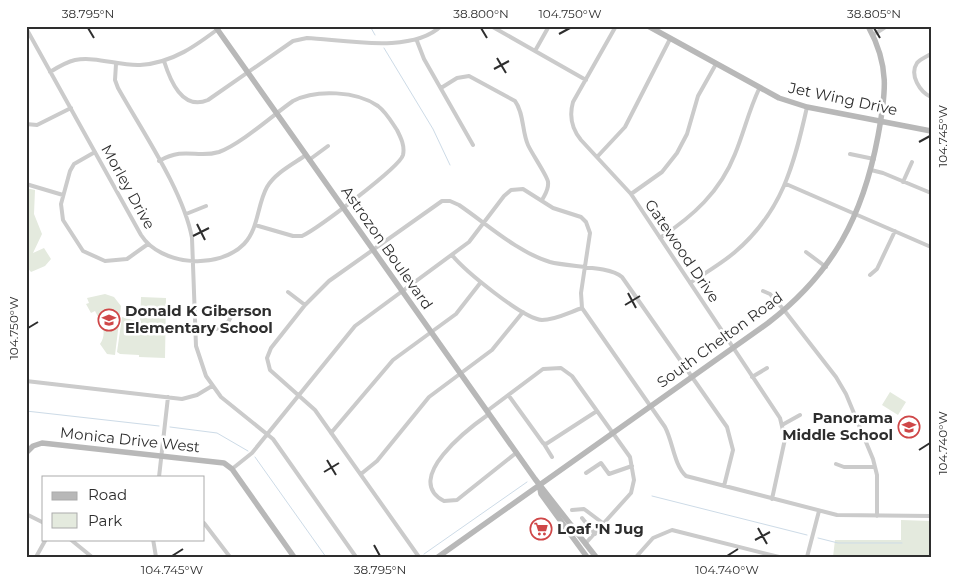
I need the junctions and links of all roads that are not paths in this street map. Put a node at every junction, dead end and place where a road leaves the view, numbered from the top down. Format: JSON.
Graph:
{"nodes":[{"id":1,"x":441,"y":26,"type":"edge"},
{"id":2,"x":490,"y":26,"type":"edge"},
{"id":3,"x":549,"y":26,"type":"edge"},
{"id":4,"x":616,"y":26,"type":"edge"},
{"id":5,"x":648,"y":26,"type":"edge"},
{"id":6,"x":868,"y":26,"type":"edge"},
{"id":7,"x":888,"y":26,"type":"edge"},
{"id":8,"x":218,"y":27,"type":"edge"},
{"id":9,"x":26,"y":28,"type":"edge"},
{"id":10,"x":873,"y":34,"type":"junction"},
{"id":11,"x":670,"y":39,"type":"junction"},
{"id":12,"x":417,"y":41,"type":"junction"},
{"id":13,"x":535,"y":51,"type":"junction"},
{"id":14,"x":931,"y":54,"type":"edge"},
{"id":15,"x":164,"y":61,"type":"junction"},
{"id":16,"x":116,"y":64,"type":"junction"},
{"id":17,"x":716,"y":64,"type":"junction"},
{"id":18,"x":50,"y":72,"type":"junction"},
{"id":19,"x":247,"y":72,"type":"junction"},
{"id":20,"x":586,"y":80,"type":"junction"},
{"id":21,"x":441,"y":88,"type":"junction"},
{"id":22,"x":759,"y":89,"type":"junction"},
{"id":23,"x":931,"y":97,"type":"edge"},
{"id":24,"x":808,"y":107,"type":"junction"},
{"id":25,"x":70,"y":108,"type":"junction"},
{"id":26,"x":276,"y":114,"type":"junction"},
{"id":27,"x":881,"y":121,"type":"junction"},
{"id":28,"x":26,"y":124,"type":"edge"},
{"id":29,"x":931,"y":130,"type":"edge"},
{"id":30,"x":473,"y":145,"type":"dead end"},
{"id":31,"x":328,"y":146,"type":"dead end"},
{"id":32,"x":95,"y":152,"type":"junction"},
{"id":33,"x":850,"y":154,"type":"dead end"},
{"id":34,"x":307,"y":157,"type":"junction"},
{"id":35,"x":597,"y":157,"type":"junction"},
{"id":36,"x":874,"y":159,"type":"junction"},
{"id":37,"x":159,"y":161,"type":"junction"},
{"id":38,"x":912,"y":162,"type":"dead end"},
{"id":39,"x":871,"y":170,"type":"junction"},
{"id":40,"x":903,"y":182,"type":"junction"},
{"id":41,"x":26,"y":184,"type":"edge"},
{"id":42,"x":786,"y":184,"type":"junction"},
{"id":43,"x":931,"y":193,"type":"edge"},
{"id":44,"x":631,"y":194,"type":"junction"},
{"id":45,"x":63,"y":195,"type":"junction"},
{"id":46,"x":542,"y":200,"type":"junction"},
{"id":47,"x":206,"y":206,"type":"dead end"},
{"id":48,"x":343,"y":207,"type":"junction"},
{"id":49,"x":186,"y":214,"type":"junction"},
{"id":50,"x":856,"y":214,"type":"junction"},
{"id":51,"x":485,"y":223,"type":"junction"},
{"id":52,"x":255,"y":225,"type":"junction"},
{"id":53,"x":76,"y":229,"type":"dead end"},
{"id":54,"x":894,"y":231,"type":"junction"},
{"id":55,"x":71,"y":232,"type":"junction"},
{"id":56,"x":660,"y":238,"type":"junction"},
{"id":57,"x":148,"y":244,"type":"junction"},
{"id":58,"x":931,"y":247,"type":"edge"},
{"id":59,"x":372,"y":249,"type":"junction"},
{"id":60,"x":806,"y":252,"type":"dead end"},
{"id":61,"x":452,"y":255,"type":"junction"},
{"id":62,"x":193,"y":259,"type":"junction"},
{"id":63,"x":826,"y":267,"type":"junction"},
{"id":64,"x":584,"y":268,"type":"junction"},
{"id":65,"x":870,"y":275,"type":"dead end"},
{"id":66,"x":480,"y":282,"type":"junction"},
{"id":67,"x":690,"y":283,"type":"junction"},
{"id":68,"x":402,"y":291,"type":"junction"},
{"id":69,"x":762,"y":291,"type":"dead end"},
{"id":70,"x":288,"y":292,"type":"dead end"},
{"id":71,"x":305,"y":305,"type":"junction"},
{"id":72,"x":582,"y":308,"type":"junction"},
{"id":73,"x":233,"y":310,"type":"dead end"},
{"id":74,"x":784,"y":310,"type":"junction"},
{"id":75,"x":522,"y":312,"type":"junction"},
{"id":76,"x":196,"y":331,"type":"junction"},
{"id":77,"x":431,"y":332,"type":"junction"},
{"id":78,"x":733,"y":348,"type":"junction"},
{"id":79,"x":768,"y":368,"type":"dead end"},
{"id":80,"x":461,"y":374,"type":"junction"},
{"id":81,"x":692,"y":377,"type":"junction"},
{"id":82,"x":752,"y":377,"type":"junction"},
{"id":83,"x":26,"y":381,"type":"edge"},
{"id":84,"x":212,"y":386,"type":"junction"},
{"id":85,"x":299,"y":395,"type":"junction"},
{"id":86,"x":509,"y":396,"type":"junction"},
{"id":87,"x":168,"y":397,"type":"junction"},
{"id":88,"x":650,"y":406,"type":"junction"},
{"id":89,"x":597,"y":411,"type":"junction"},
{"id":90,"x":488,"y":413,"type":"junction"},
{"id":91,"x":800,"y":415,"type":"dead end"},
{"id":92,"x":782,"y":425,"type":"junction"},
{"id":93,"x":613,"y":432,"type":"junction"},
{"id":94,"x":331,"y":433,"type":"junction"},
{"id":95,"x":267,"y":434,"type":"junction"},
{"id":96,"x":543,"y":444,"type":"junction"},
{"id":97,"x":26,"y":453,"type":"edge"},
{"id":98,"x":516,"y":453,"type":"junction"},
{"id":99,"x":161,"y":455,"type":"junction"},
{"id":100,"x":552,"y":457,"type":"dead end"},
{"id":101,"x":836,"y":464,"type":"dead end"},
{"id":102,"x":632,"y":466,"type":"junction"},
{"id":103,"x":875,"y":467,"type":"junction"},
{"id":104,"x":232,"y":469,"type":"junction"},
{"id":105,"x":586,"y":473,"type":"dead end"},
{"id":106,"x":361,"y":474,"type":"junction"},
{"id":107,"x":159,"y":476,"type":"edge"},
{"id":108,"x":539,"y":484,"type":"junction"},
{"id":109,"x":724,"y":486,"type":"junction"},
{"id":110,"x":772,"y":499,"type":"junction"},
{"id":111,"x":572,"y":510,"type":"dead end"},
{"id":112,"x":819,"y":511,"type":"junction"},
{"id":113,"x":26,"y":514,"type":"edge"},
{"id":114,"x":877,"y":516,"type":"junction"},
{"id":115,"x":931,"y":516,"type":"edge"},
{"id":116,"x":582,"y":518,"type":"dead end"},
{"id":117,"x":42,"y":523,"type":"edge"},
{"id":118,"x":205,"y":524,"type":"edge"},
{"id":119,"x":604,"y":524,"type":"junction"},
{"id":120,"x":595,"y":534,"type":"junction"},
{"id":121,"x":45,"y":540,"type":"edge"},
{"id":122,"x":71,"y":540,"type":"edge"},
{"id":123,"x":153,"y":540,"type":"edge"},
{"id":124,"x":585,"y":544,"type":"junction"},
{"id":125,"x":36,"y":557,"type":"edge"},
{"id":126,"x":92,"y":557,"type":"edge"},
{"id":127,"x":156,"y":557,"type":"edge"},
{"id":128,"x":230,"y":557,"type":"edge"},
{"id":129,"x":294,"y":557,"type":"edge"},
{"id":130,"x":356,"y":557,"type":"edge"},
{"id":131,"x":419,"y":557,"type":"edge"},
{"id":132,"x":438,"y":557,"type":"edge"},
{"id":133,"x":587,"y":557,"type":"edge"},
{"id":134,"x":596,"y":557,"type":"edge"},
{"id":135,"x":636,"y":557,"type":"edge"},
{"id":136,"x":779,"y":557,"type":"edge"},
{"id":137,"x":807,"y":557,"type":"edge"}],
"edges":[{"from":1,"to":12,"type":"street"},
{"from":2,"to":13,"type":"street"},
{"from":3,"to":13,"type":"street"},
{"from":4,"to":20,"type":"street","name":"Gatewood Drive"},
{"from":5,"to":11,"type":"main road","name":"Jet Wing Drive"},
{"from":6,"to":10,"type":"main road","name":"South Chelton Road"},
{"from":7,"to":10,"type":"street"},
{"from":8,"to":15,"type":"street"},
{"from":8,"to":19,"type":"main road","name":"Astrozon Boulevard"},
{"from":9,"to":18,"type":"street","name":"Morley Drive"},
{"from":10,"to":27,"type":"main road","name":"South Chelton Road"},
{"from":11,"to":17,"type":"main road","name":"Jet Wing Drive"},
{"from":11,"to":35,"type":"street"},
{"from":12,"to":19,"type":"street"},
{"from":12,"to":21,"type":"street"},
{"from":13,"to":20,"type":"street"},
{"from":14,"to":23,"type":"street"},
{"from":15,"to":16,"type":"street"},
{"from":15,"to":19,"type":"street"},
{"from":16,"to":18,"type":"street"},
{"from":16,"to":37,"type":"street"},
{"from":17,"to":22,"type":"main road","name":"Jet Wing Drive"},
{"from":17,"to":44,"type":"street"},
{"from":18,"to":25,"type":"street","name":"Morley Drive"},
{"from":19,"to":26,"type":"main road","name":"Astrozon Boulevard"},
{"from":20,"to":35,"type":"street","name":"Gatewood Drive"},
{"from":21,"to":30,"type":"street"},
{"from":21,"to":46,"type":"street"},
{"from":22,"to":24,"type":"main road","name":"Jet Wing Drive"},
{"from":22,"to":56,"type":"street"},
{"from":24,"to":27,"type":"main road","name":"Jet Wing Drive"},
{"from":24,"to":42,"type":"street"},
{"from":25,"to":28,"type":"street"},
{"from":25,"to":32,"type":"street","name":"Morley Drive"},
{"from":26,"to":34,"type":"main road","name":"Astrozon Boulevard"},
{"from":26,"to":37,"type":"street"},
{"from":26,"to":48,"type":"street"},
{"from":27,"to":29,"type":"main road","name":"Jet Wing Drive"},
{"from":27,"to":36,"type":"main road","name":"South Chelton Road"},
{"from":31,"to":34,"type":"street","name":"Morley Drive"},
{"from":32,"to":45,"type":"street"},
{"from":32,"to":57,"type":"street","name":"Morley Drive"},
{"from":33,"to":36,"type":"street"},
{"from":34,"to":48,"type":"main road","name":"Astrozon Boulevard"},
{"from":34,"to":52,"type":"street","name":"Morley Drive"},
{"from":35,"to":44,"type":"street","name":"Gatewood Drive"},
{"from":36,"to":39,"type":"main road","name":"South Chelton Road"},
{"from":37,"to":49,"type":"street"},
{"from":38,"to":40,"type":"street"},
{"from":39,"to":40,"type":"street"},
{"from":39,"to":50,"type":"main road","name":"South Chelton Road"},
{"from":40,"to":43,"type":"street"},
{"from":41,"to":45,"type":"street"},
{"from":42,"to":50,"type":"street"},
{"from":42,"to":67,"type":"street"},
{"from":44,"to":56,"type":"street","name":"Gatewood Drive"},
{"from":45,"to":55,"type":"street"},
{"from":46,"to":51,"type":"street"},
{"from":46,"to":64,"type":"street"},
{"from":47,"to":49,"type":"street"},
{"from":48,"to":52,"type":"street"},
{"from":48,"to":59,"type":"main road","name":"Astrozon Boulevard"},
{"from":49,"to":62,"type":"street"},
{"from":50,"to":54,"type":"street"},
{"from":50,"to":63,"type":"main road","name":"South Chelton Road"},
{"from":51,"to":59,"type":"street"},
{"from":51,"to":61,"type":"street"},
{"from":51,"to":64,"type":"street"},
{"from":52,"to":62,"type":"street","name":"Morley Drive"},
{"from":53,"to":55,"type":"street"},
{"from":54,"to":58,"type":"street"},
{"from":54,"to":65,"type":"street"},
{"from":55,"to":57,"type":"street"},
{"from":56,"to":67,"type":"street","name":"Gatewood Drive"},
{"from":57,"to":62,"type":"street","name":"Morley Drive"},
{"from":59,"to":68,"type":"main road","name":"Astrozon Boulevard"},
{"from":59,"to":71,"type":"street"},
{"from":60,"to":63,"type":"street"},
{"from":61,"to":66,"type":"street"},
{"from":61,"to":68,"type":"street"},
{"from":62,"to":76,"type":"street"},
{"from":63,"to":74,"type":"main road","name":"South Chelton Road"},
{"from":64,"to":72,"type":"street"},
{"from":64,"to":81,"type":"street"},
{"from":66,"to":75,"type":"street"},
{"from":66,"to":77,"type":"street"},
{"from":67,"to":78,"type":"street","name":"Gatewood Drive"},
{"from":68,"to":77,"type":"main road","name":"Astrozon Boulevard"},
{"from":68,"to":85,"type":"street"},
{"from":69,"to":74,"type":"street"},
{"from":70,"to":71,"type":"street"},
{"from":71,"to":85,"type":"street"},
{"from":72,"to":75,"type":"street"},
{"from":72,"to":88,"type":"street"},
{"from":73,"to":76,"type":"street"},
{"from":74,"to":78,"type":"main road","name":"South Chelton Road"},
{"from":74,"to":103,"type":"street"},
{"from":75,"to":80,"type":"street"},
{"from":76,"to":84,"type":"street"},
{"from":77,"to":80,"type":"main road","name":"Astrozon Boulevard"},
{"from":77,"to":94,"type":"street"},
{"from":78,"to":81,"type":"main road","name":"South Chelton Road"},
{"from":78,"to":82,"type":"street","name":"Gatewood Drive"},
{"from":79,"to":82,"type":"street"},
{"from":80,"to":90,"type":"main road","name":"Astrozon Boulevard"},
{"from":80,"to":106,"type":"street"},
{"from":81,"to":88,"type":"main road","name":"South Chelton Road"},
{"from":81,"to":109,"type":"street"},
{"from":82,"to":92,"type":"street","name":"Gatewood Drive"},
{"from":83,"to":87,"type":"street"},
{"from":84,"to":87,"type":"street"},
{"from":84,"to":95,"type":"street"},
{"from":85,"to":94,"type":"street"},
{"from":85,"to":95,"type":"street"},
{"from":86,"to":89,"type":"street"},
{"from":86,"to":90,"type":"street"},
{"from":86,"to":96,"type":"street"},
{"from":87,"to":99,"type":"street"},
{"from":88,"to":93,"type":"main road","name":"South Chelton Road"},
{"from":88,"to":109,"type":"street"},
{"from":89,"to":93,"type":"street"},
{"from":89,"to":96,"type":"street"},
{"from":90,"to":98,"type":"main road","name":"Astrozon Boulevard"},
{"from":90,"to":98,"type":"street"},
{"from":91,"to":92,"type":"street"},
{"from":92,"to":110,"type":"street","name":"Gatewood Drive"},
{"from":93,"to":102,"type":"street"},
{"from":93,"to":108,"type":"main road","name":"South Chelton Road"},
{"from":94,"to":106,"type":"street"},
{"from":95,"to":104,"type":"street"},
{"from":95,"to":130,"type":"street"},
{"from":96,"to":100,"type":"street"},
{"from":97,"to":99,"type":"main road","name":"Monica Drive West"},
{"from":98,"to":108,"type":"main road","name":"Astrozon Boulevard"},
{"from":99,"to":104,"type":"main road","name":"Monica Drive West"},
{"from":99,"to":107,"type":"street"},
{"from":101,"to":103,"type":"street"},
{"from":102,"to":105,"type":"street"},
{"from":102,"to":119,"type":"street"},
{"from":103,"to":114,"type":"street"},
{"from":104,"to":129,"type":"main road"},
{"from":106,"to":131,"type":"street"},
{"from":108,"to":124,"type":"main road","name":"Astrozon Boulevard"},
{"from":108,"to":132,"type":"main road","name":"South Chelton Road"},
{"from":108,"to":133,"type":"main road","name":"Astrozon Boulevard"},
{"from":109,"to":110,"type":"street"},
{"from":110,"to":112,"type":"street"},
{"from":111,"to":119,"type":"street"},
{"from":112,"to":114,"type":"street"},
{"from":112,"to":137,"type":"street"},
{"from":113,"to":117,"type":"street"},
{"from":114,"to":115,"type":"street"},
{"from":116,"to":120,"type":"street"},
{"from":118,"to":128,"type":"street"},
{"from":119,"to":120,"type":"street"},
{"from":120,"to":124,"type":"street"},
{"from":121,"to":125,"type":"street"},
{"from":122,"to":126,"type":"street"},
{"from":123,"to":127,"type":"street"},
{"from":124,"to":134,"type":"main road","name":"Astrozon Boulevard"},
{"from":135,"to":136,"type":"street"}]}
